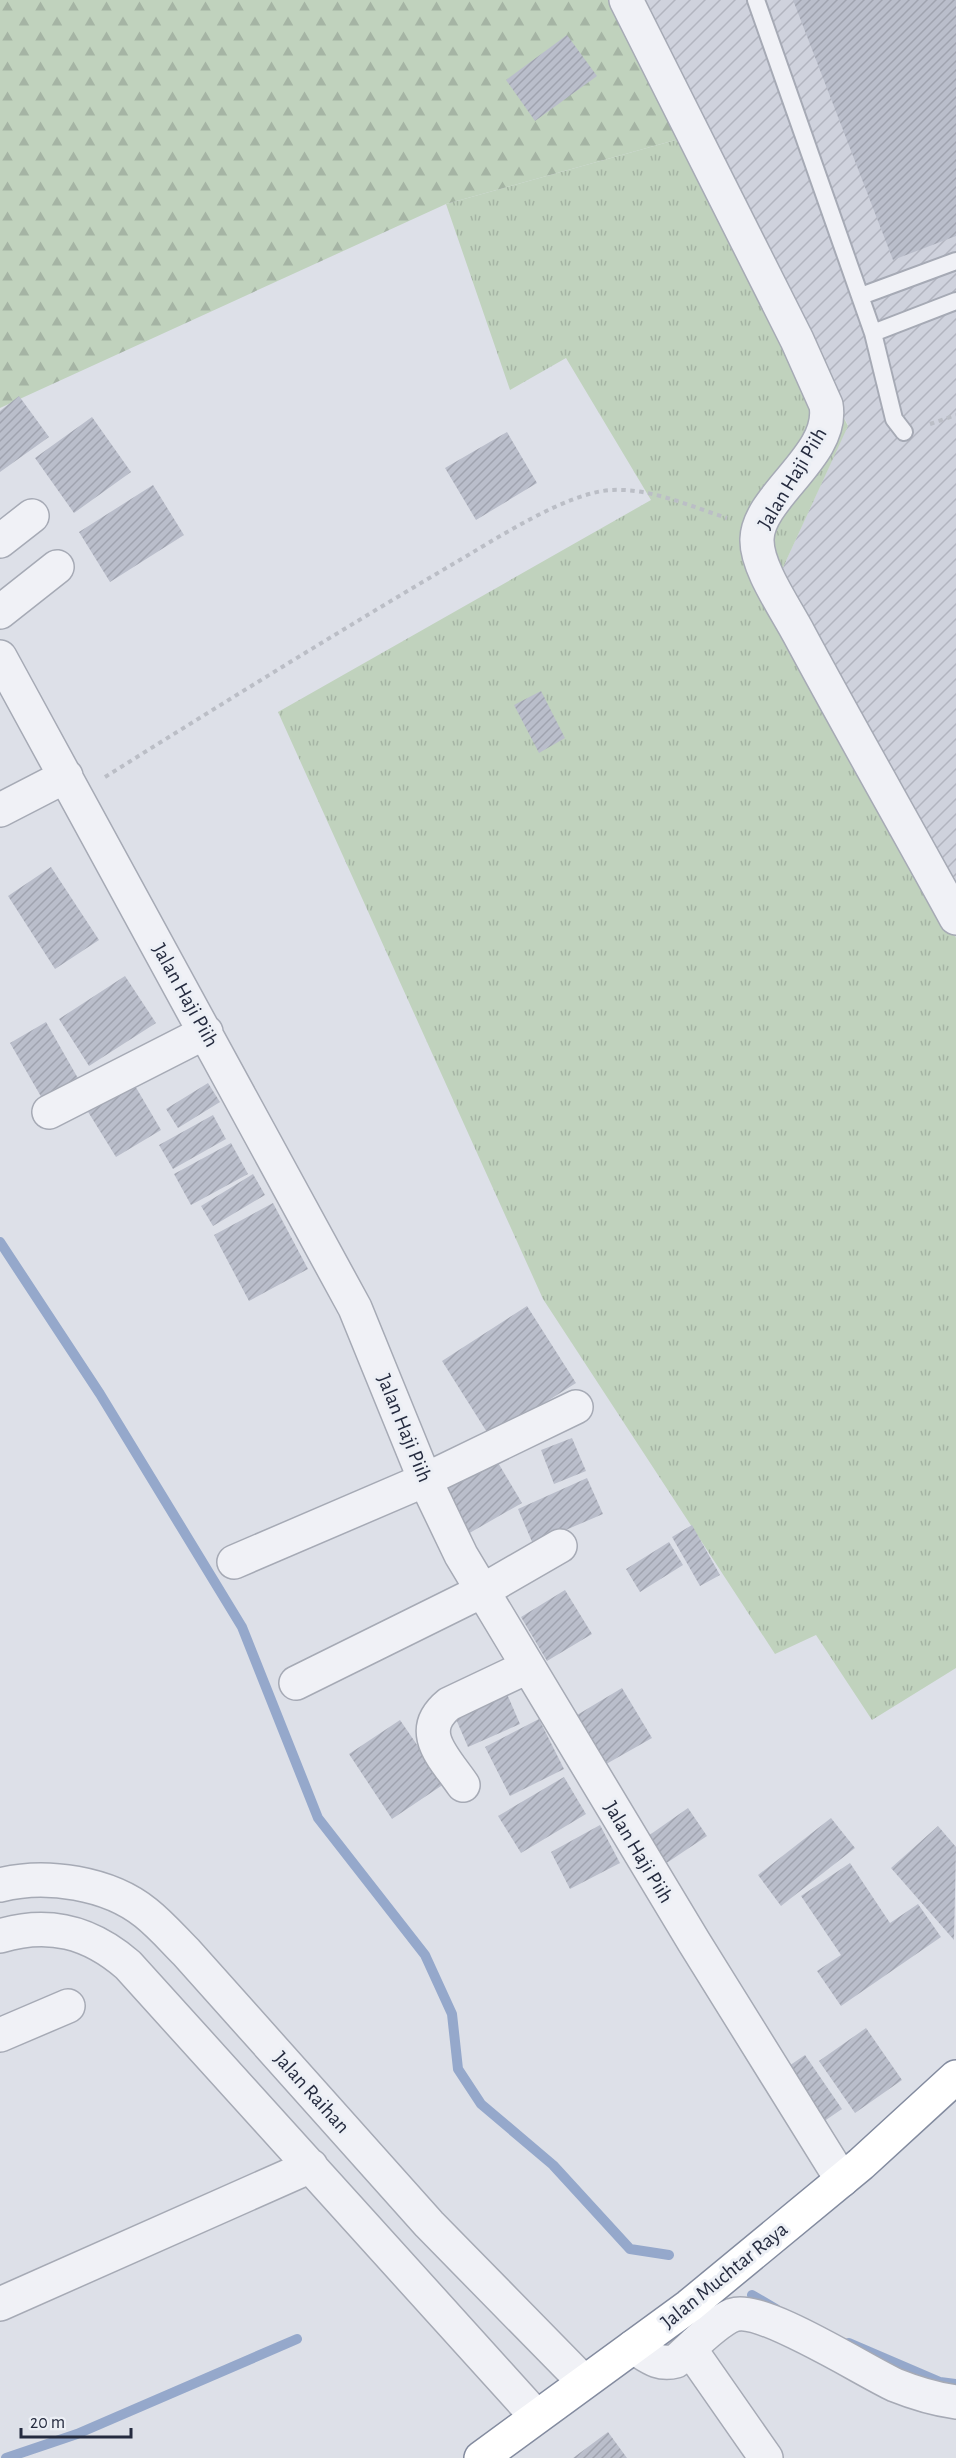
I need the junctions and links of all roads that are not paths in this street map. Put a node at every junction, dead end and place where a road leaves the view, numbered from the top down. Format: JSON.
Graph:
{"nodes":[{"id":1,"x":626,"y":0,"type":"edge"},
{"id":2,"x":756,"y":0,"type":"edge"},
{"id":3,"x":956,"y":261,"type":"edge"},
{"id":4,"x":861,"y":296,"type":"junction"},
{"id":5,"x":956,"y":301,"type":"edge"},
{"id":6,"x":873,"y":333,"type":"junction"},
{"id":7,"x":904,"y":432,"type":"dead end"},
{"id":8,"x":32,"y":516,"type":"dead end"},
{"id":9,"x":0,"y":541,"type":"edge"},
{"id":10,"x":57,"y":567,"type":"dead end"},
{"id":11,"x":0,"y":612,"type":"edge"},
{"id":12,"x":0,"y":657,"type":"edge"},
{"id":13,"x":71,"y":785,"type":"junction"},
{"id":14,"x":0,"y":810,"type":"edge"},
{"id":15,"x":956,"y":918,"type":"edge"},
{"id":16,"x":206,"y":1032,"type":"junction"},
{"id":17,"x":49,"y":1112,"type":"dead end"},
{"id":18,"x":576,"y":1407,"type":"dead end"},
{"id":19,"x":425,"y":1479,"type":"junction"},
{"id":20,"x":560,"y":1546,"type":"dead end"},
{"id":21,"x":234,"y":1562,"type":"dead end"},
{"id":22,"x":482,"y":1591,"type":"junction"},
{"id":23,"x":526,"y":1666,"type":"junction"},
{"id":24,"x":297,"y":1683,"type":"dead end"},
{"id":25,"x":463,"y":1785,"type":"dead end"},
{"id":26,"x":0,"y":1885,"type":"edge"},
{"id":27,"x":0,"y":1936,"type":"edge"},
{"id":28,"x":68,"y":2006,"type":"dead end"},
{"id":29,"x":0,"y":2035,"type":"edge"},
{"id":30,"x":272,"y":2048,"type":"junction"},
{"id":31,"x":234,"y":2080,"type":"junction"},
{"id":32,"x":951,"y":2091,"type":"edge"},
{"id":33,"x":311,"y":2166,"type":"junction"},
{"id":34,"x":842,"y":2180,"type":"junction"},
{"id":35,"x":0,"y":2304,"type":"edge"},
{"id":36,"x":633,"y":2347,"type":"junction"},
{"id":37,"x":690,"y":2349,"type":"junction"},
{"id":38,"x":584,"y":2382,"type":"junction"},
{"id":39,"x":956,"y":2402,"type":"edge"},
{"id":40,"x":536,"y":2416,"type":"junction"},
{"id":41,"x":481,"y":2458,"type":"edge"},
{"id":42,"x":766,"y":2458,"type":"edge"}],
"edges":[{"from":1,"to":15,"type":"street","name":"Jalan Haji Piih"},
{"from":2,"to":4,"type":"lane"},
{"from":3,"to":4,"type":"lane"},
{"from":4,"to":6,"type":"lane"},
{"from":5,"to":6,"type":"lane"},
{"from":6,"to":7,"type":"lane"},
{"from":8,"to":9,"type":"street"},
{"from":10,"to":11,"type":"street"},
{"from":12,"to":13,"type":"street","name":"Jalan Haji Piih"},
{"from":13,"to":14,"type":"street"},
{"from":13,"to":16,"type":"street","name":"Jalan Haji Piih"},
{"from":16,"to":17,"type":"street"},
{"from":16,"to":19,"type":"street","name":"Jalan Haji Piih"},
{"from":18,"to":19,"type":"street"},
{"from":19,"to":21,"type":"street"},
{"from":19,"to":22,"type":"street","name":"Jalan Haji Piih"},
{"from":20,"to":22,"type":"street"},
{"from":22,"to":23,"type":"street","name":"Jalan Haji Piih"},
{"from":22,"to":24,"type":"street"},
{"from":23,"to":25,"type":"street"},
{"from":23,"to":34,"type":"street","name":"Jalan Haji Piih"},
{"from":26,"to":30,"type":"street","name":"Jalan Raihan"},
{"from":27,"to":31,"type":"street"},
{"from":28,"to":29,"type":"street"},
{"from":30,"to":31,"type":"street"},
{"from":30,"to":38,"type":"street","name":"Jalan Raihan"},
{"from":31,"to":33,"type":"street"},
{"from":32,"to":34,"type":"highway","name":"Jalan Muchtar Raya"},
{"from":33,"to":35,"type":"street"},
{"from":33,"to":40,"type":"street"},
{"from":34,"to":36,"type":"highway","name":"Jalan Muchtar Raya"},
{"from":36,"to":37,"type":"street"},
{"from":36,"to":38,"type":"highway","name":"Jalan Muchtar Raya"},
{"from":37,"to":39,"type":"street"},
{"from":37,"to":42,"type":"street"},
{"from":38,"to":40,"type":"highway","name":"Jalan Muchtar Raya"},
{"from":40,"to":41,"type":"highway","name":"Jalan Muchtar Raya"}]}
